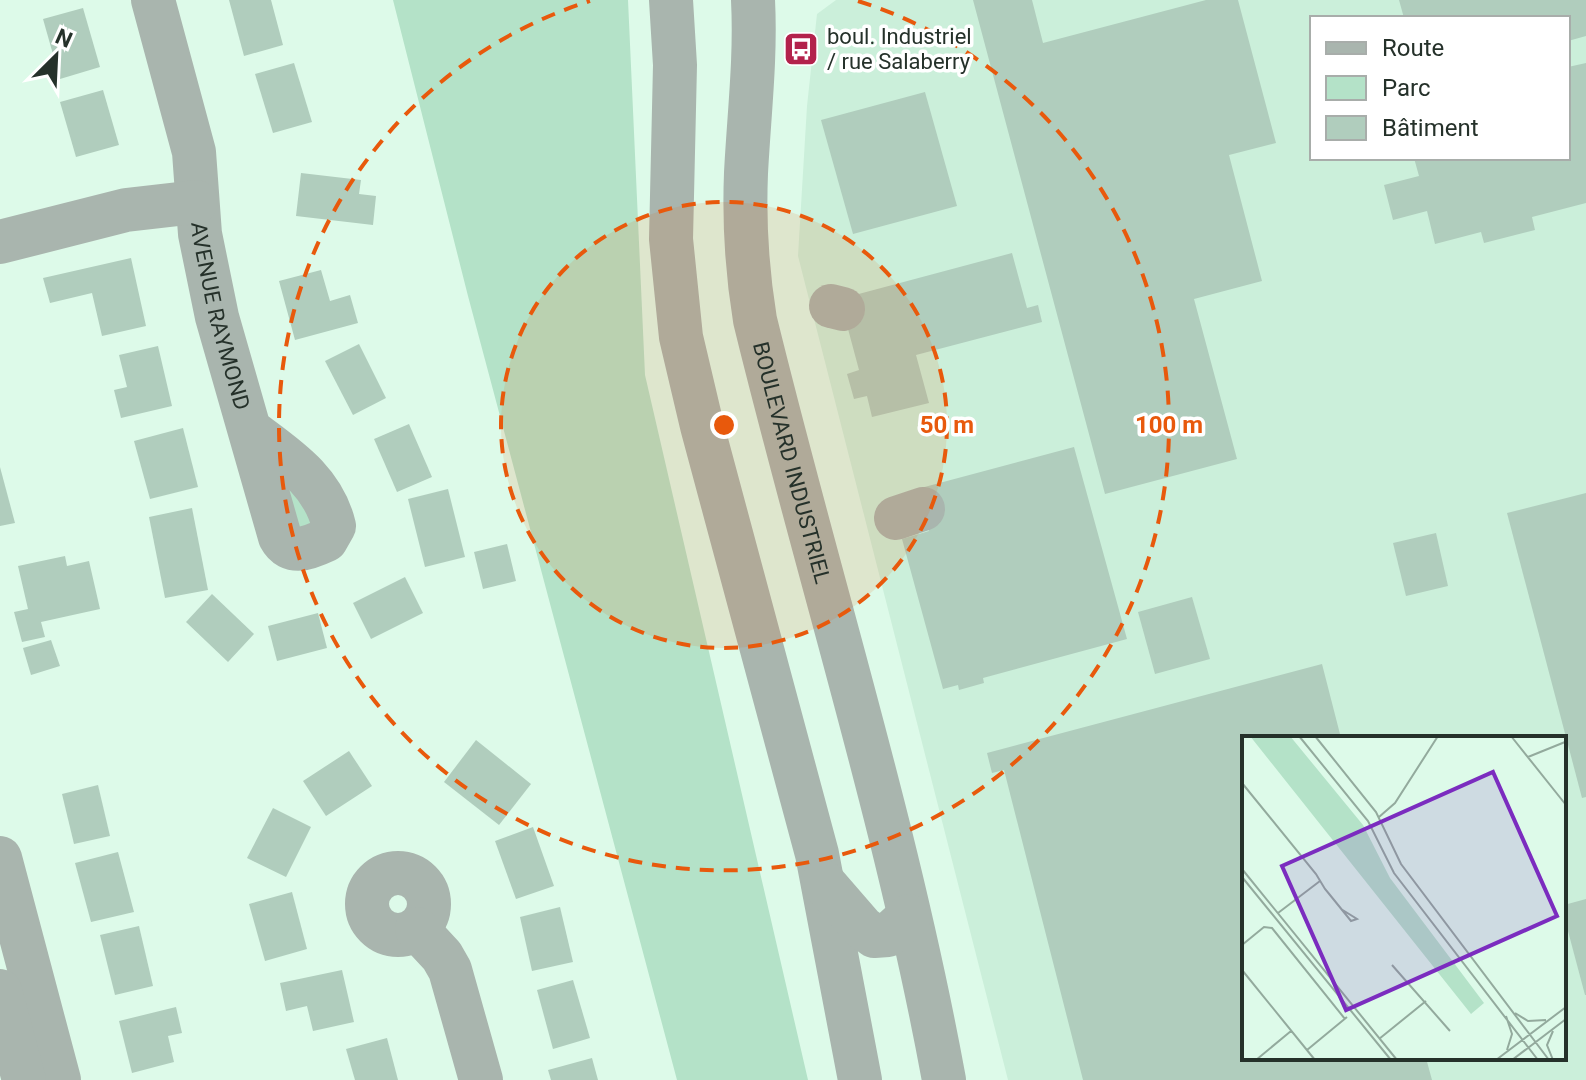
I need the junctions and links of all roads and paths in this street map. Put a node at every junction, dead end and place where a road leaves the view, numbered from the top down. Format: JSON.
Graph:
{"nodes":[{"id":1,"x":153,"y":0,"type":"edge"},
{"id":2,"x":671,"y":0,"type":"edge"},
{"id":3,"x":753,"y":0,"type":"edge"},
{"id":4,"x":196,"y":202,"type":"junction"},
{"id":5,"x":0,"y":242,"type":"edge"},
{"id":6,"x":250,"y":430,"type":"dead end"},
{"id":7,"x":0,"y":858,"type":"edge"},
{"id":8,"x":823,"y":882,"type":"junction"},
{"id":9,"x":909,"y":916,"type":"junction"},
{"id":10,"x":417,"y":929,"type":"dead end"},
{"id":11,"x":0,"y":991,"type":"edge"},
{"id":12,"x":24,"y":1080,"type":"edge"},
{"id":13,"x":59,"y":1080,"type":"edge"},
{"id":14,"x":481,"y":1080,"type":"edge"},
{"id":15,"x":860,"y":1080,"type":"edge"},
{"id":16,"x":944,"y":1080,"type":"edge"}],
"edges":[{"from":1,"to":4,"type":"street","name":"AVENUE RAYMOND"},
{"from":2,"to":8,"type":"street"},
{"from":3,"to":9,"type":"street","name":"BOULEVARD INDUSTRIEL"},
{"from":4,"to":5,"type":"street","name":"AVENUE RAYMOND"},
{"from":4,"to":6,"type":"street","name":"AVENUE RAYMOND"},
{"from":7,"to":13,"type":"street"},
{"from":8,"to":9,"type":"street"},
{"from":8,"to":15,"type":"street"},
{"from":9,"to":16,"type":"street","name":"BOULEVARD INDUSTRIEL"},
{"from":10,"to":14,"type":"street"},
{"from":11,"to":12,"type":"street"}]}
